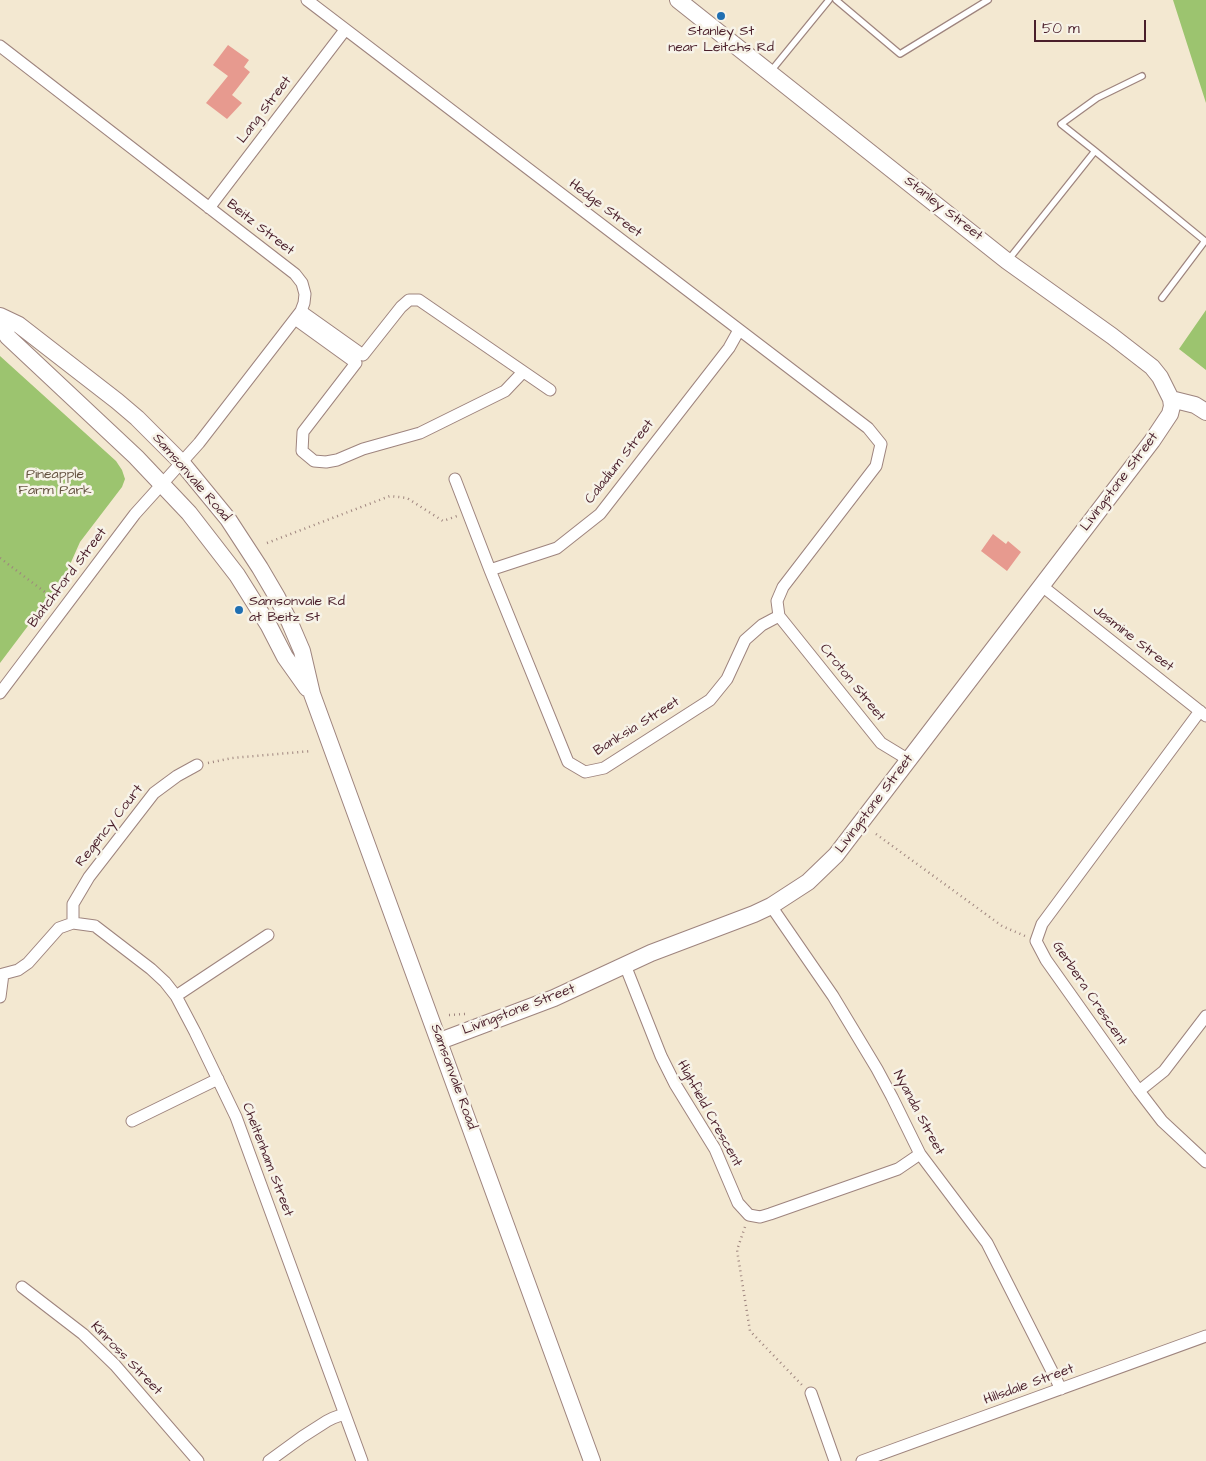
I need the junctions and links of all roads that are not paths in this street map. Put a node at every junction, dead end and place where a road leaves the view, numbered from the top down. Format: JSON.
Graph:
{"nodes":[{"id":1,"x":307,"y":0,"type":"edge"},
{"id":2,"x":678,"y":0,"type":"edge"},
{"id":3,"x":829,"y":0,"type":"edge"},
{"id":4,"x":836,"y":0,"type":"edge"},
{"id":5,"x":988,"y":0,"type":"edge"},
{"id":6,"x":345,"y":30,"type":"junction"},
{"id":7,"x":0,"y":46,"type":"edge"},
{"id":8,"x":770,"y":72,"type":"junction"},
{"id":9,"x":1142,"y":76,"type":"dead end"},
{"id":10,"x":1095,"y":151,"type":"junction"},
{"id":11,"x":209,"y":208,"type":"junction"},
{"id":12,"x":1007,"y":261,"type":"junction"},
{"id":13,"x":1162,"y":298,"type":"dead end"},
{"id":14,"x":298,"y":315,"type":"junction"},
{"id":15,"x":0,"y":316,"type":"edge"},
{"id":16,"x":0,"y":326,"type":"edge"},
{"id":17,"x":739,"y":330,"type":"junction"},
{"id":18,"x":523,"y":372,"type":"junction"},
{"id":19,"x":550,"y":390,"type":"dead end"},
{"id":20,"x":1171,"y":398,"type":"junction"},
{"id":21,"x":1206,"y":412,"type":"edge"},
{"id":22,"x":182,"y":463,"type":"junction"},
{"id":23,"x":455,"y":479,"type":"dead end"},
{"id":24,"x":162,"y":483,"type":"junction"},
{"id":25,"x":490,"y":570,"type":"junction"},
{"id":26,"x":1042,"y":586,"type":"junction"},
{"id":27,"x":779,"y":616,"type":"junction"},
{"id":28,"x":0,"y":693,"type":"edge"},
{"id":29,"x":312,"y":694,"type":"junction"},
{"id":30,"x":1203,"y":713,"type":"edge"},
{"id":31,"x":909,"y":760,"type":"junction"},
{"id":32,"x":197,"y":765,"type":"road end"},
{"id":33,"x":771,"y":906,"type":"junction"},
{"id":34,"x":73,"y":923,"type":"junction"},
{"id":35,"x":268,"y":935,"type":"dead end"},
{"id":36,"x":624,"y":965,"type":"junction"},
{"id":37,"x":1,"y":974,"type":"edge"},
{"id":38,"x":176,"y":996,"type":"junction"},
{"id":39,"x":0,"y":997,"type":"edge"},
{"id":40,"x":1206,"y":1016,"type":"edge"},
{"id":41,"x":440,"y":1041,"type":"junction"},
{"id":42,"x":218,"y":1079,"type":"junction"},
{"id":43,"x":1138,"y":1091,"type":"junction"},
{"id":44,"x":132,"y":1121,"type":"dead end"},
{"id":45,"x":920,"y":1154,"type":"junction"},
{"id":46,"x":1206,"y":1162,"type":"edge"},
{"id":47,"x":22,"y":1287,"type":"dead end"},
{"id":48,"x":1206,"y":1336,"type":"edge"},
{"id":49,"x":1061,"y":1389,"type":"junction"},
{"id":50,"x":811,"y":1393,"type":"road end"},
{"id":51,"x":344,"y":1414,"type":"junction"},
{"id":52,"x":198,"y":1461,"type":"edge"},
{"id":53,"x":269,"y":1461,"type":"edge"},
{"id":54,"x":362,"y":1461,"type":"edge"},
{"id":55,"x":592,"y":1461,"type":"edge"},
{"id":56,"x":835,"y":1461,"type":"edge"},
{"id":57,"x":862,"y":1461,"type":"edge"}],
"edges":[{"from":1,"to":6,"type":"street","name":"Hedge Street"},
{"from":2,"to":8,"type":"main road","name":"Stanley Street"},
{"from":3,"to":8,"type":"lane"},
{"from":4,"to":5,"type":"lane"},
{"from":6,"to":11,"type":"street","name":"Lang Street"},
{"from":6,"to":17,"type":"street","name":"Hedge Street"},
{"from":7,"to":11,"type":"street","name":"Beitz Street"},
{"from":8,"to":12,"type":"main road","name":"Stanley Street"},
{"from":9,"to":10,"type":"lane"},
{"from":10,"to":12,"type":"lane"},
{"from":10,"to":13,"type":"lane"},
{"from":11,"to":14,"type":"street","name":"Beitz Street"},
{"from":12,"to":20,"type":"main road","name":"Stanley Street"},
{"from":14,"to":18,"type":"street"},
{"from":14,"to":18,"type":"street"},
{"from":14,"to":22,"type":"street"},
{"from":15,"to":22,"type":"main road","name":"Samsonvale Road"},
{"from":16,"to":24,"type":"main road","name":"Samsonvale Road"},
{"from":17,"to":25,"type":"street","name":"Caladium Street"},
{"from":17,"to":27,"type":"street","name":"Hedge Street"},
{"from":18,"to":19,"type":"street"},
{"from":20,"to":21,"type":"main road"},
{"from":20,"to":26,"type":"main road","name":"Livingstone Street"},
{"from":22,"to":24,"type":"street"},
{"from":22,"to":29,"type":"main road","name":"Samsonvale Road"},
{"from":23,"to":25,"type":"street","name":"Banksia Street"},
{"from":24,"to":28,"type":"street","name":"Blatchford Street"},
{"from":24,"to":29,"type":"main road","name":"Samsonvale Road"},
{"from":25,"to":27,"type":"street","name":"Banksia Street"},
{"from":26,"to":30,"type":"street","name":"Jasmine Street"},
{"from":26,"to":31,"type":"main road","name":"Livingstone Street"},
{"from":27,"to":31,"type":"street","name":"Croton Street"},
{"from":29,"to":41,"type":"main road","name":"Samsonvale Road"},
{"from":30,"to":43,"type":"street","name":"Gerbera Crescent"},
{"from":31,"to":33,"type":"main road","name":"Livingstone Street"},
{"from":32,"to":34,"type":"street","name":"Regency Court"},
{"from":33,"to":36,"type":"main road","name":"Livingstone Street"},
{"from":33,"to":45,"type":"street","name":"Nyanda Street"},
{"from":34,"to":37,"type":"street"},
{"from":34,"to":38,"type":"street","name":"Cheltenham Street"},
{"from":35,"to":38,"type":"street"},
{"from":36,"to":41,"type":"main road","name":"Livingstone Street"},
{"from":36,"to":45,"type":"street","name":"Highfield Crescent"},
{"from":37,"to":39,"type":"street"},
{"from":38,"to":42,"type":"street","name":"Cheltenham Street"},
{"from":40,"to":43,"type":"street"},
{"from":41,"to":55,"type":"main road","name":"Samsonvale Road"},
{"from":42,"to":44,"type":"street"},
{"from":42,"to":51,"type":"street","name":"Cheltenham Street"},
{"from":43,"to":46,"type":"street","name":"Gerbera Crescent"},
{"from":45,"to":49,"type":"street","name":"Nyanda Street"},
{"from":47,"to":52,"type":"street","name":"Kinross Street"},
{"from":48,"to":49,"type":"street","name":"Hillsdale Street"},
{"from":49,"to":57,"type":"street","name":"Hillsdale Street"},
{"from":50,"to":56,"type":"street"},
{"from":51,"to":53,"type":"street"},
{"from":51,"to":54,"type":"street","name":"Cheltenham Street"}]}
